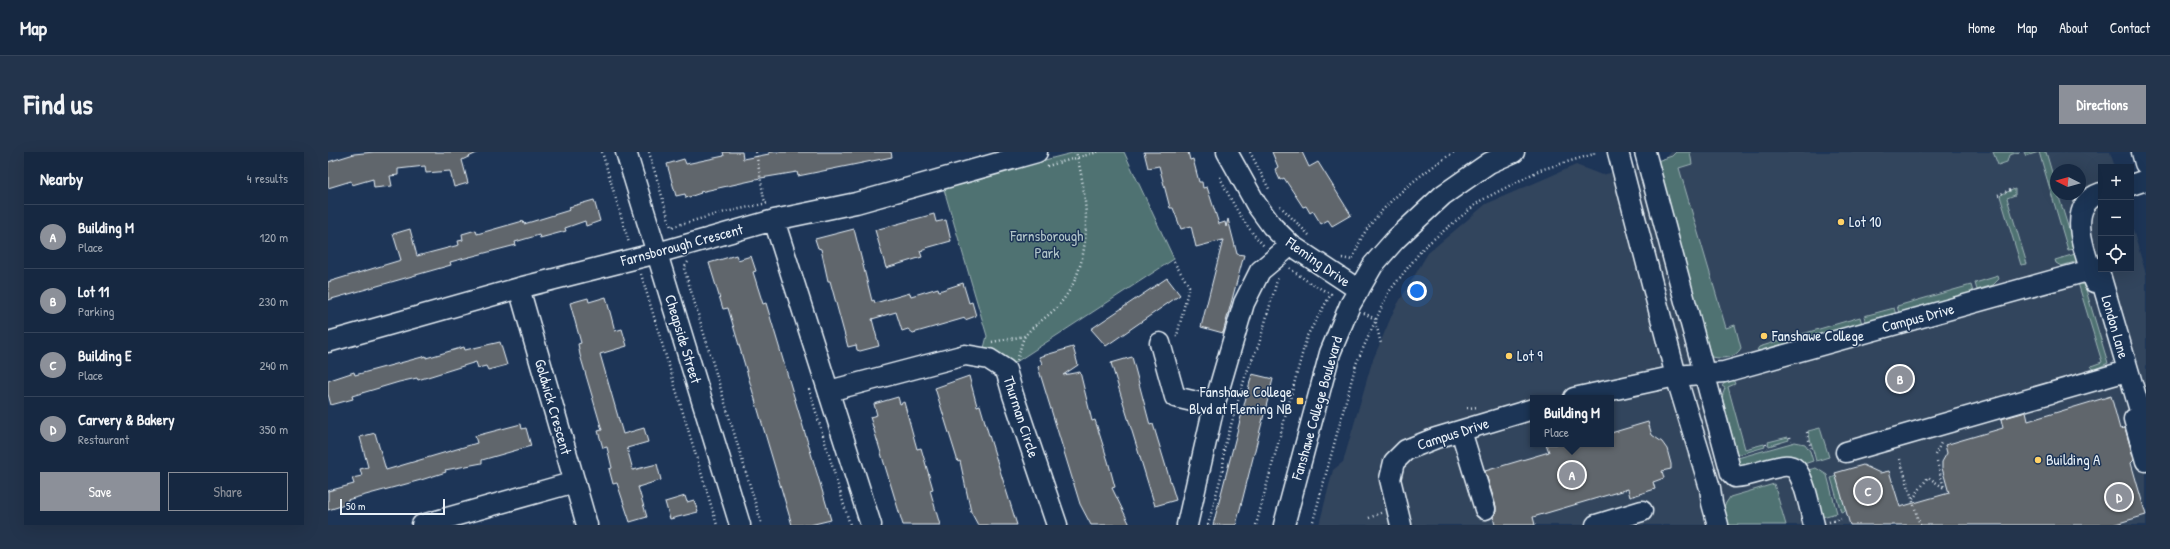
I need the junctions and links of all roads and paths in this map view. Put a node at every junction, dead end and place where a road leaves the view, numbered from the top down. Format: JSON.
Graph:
{"nodes":[{"id":1,"x":602,"y":152,"type":"edge"},
{"id":2,"x":626,"y":152,"type":"edge"},
{"id":3,"x":648,"y":152,"type":"edge"},
{"id":4,"x":756,"y":152,"type":"edge"},
{"id":5,"x":1076,"y":152,"type":"edge"},
{"id":6,"x":1098,"y":152,"type":"edge"},
{"id":7,"x":1228,"y":152,"type":"edge"},
{"id":8,"x":1250,"y":152,"type":"edge"},
{"id":9,"x":1454,"y":152,"type":"edge"},
{"id":10,"x":1514,"y":152,"type":"edge"},
{"id":11,"x":1594,"y":152,"type":"edge"},
{"id":12,"x":1618,"y":152,"type":"edge"},
{"id":13,"x":1644,"y":152,"type":"edge"},
{"id":14,"x":2143,"y":152,"type":"edge"},
{"id":15,"x":1078,"y":157,"type":"junction"},
{"id":16,"x":1039,"y":160,"type":"edge"},
{"id":17,"x":2146,"y":162,"type":"edge"},
{"id":18,"x":2146,"y":180,"type":"edge"},
{"id":19,"x":2134,"y":184,"type":"edge"},
{"id":20,"x":2013,"y":189,"type":"dead end"},
{"id":21,"x":1271,"y":194,"type":"dead end"},
{"id":22,"x":1998,"y":195,"type":"dead end"},
{"id":23,"x":2098,"y":195,"type":"edge"},
{"id":24,"x":1274,"y":201,"type":"dead end"},
{"id":25,"x":771,"y":208,"type":"junction"},
{"id":26,"x":1313,"y":239,"type":"dead end"},
{"id":27,"x":630,"y":247,"type":"dead end"},
{"id":28,"x":1283,"y":251,"type":"junction"},
{"id":29,"x":657,"y":253,"type":"junction"},
{"id":30,"x":1338,"y":256,"type":"dead end"},
{"id":31,"x":691,"y":258,"type":"dead end"},
{"id":32,"x":1174,"y":262,"type":"dead end"},
{"id":33,"x":2094,"y":269,"type":"junction"},
{"id":34,"x":639,"y":270,"type":"dead end"},
{"id":35,"x":518,"y":288,"type":"junction"},
{"id":36,"x":1359,"y":290,"type":"junction"},
{"id":37,"x":1025,"y":336,"type":"junction"},
{"id":38,"x":328,"y":342,"type":"edge"},
{"id":39,"x":1160,"y":343,"type":"joint"},
{"id":40,"x":991,"y":347,"type":"junction"},
{"id":41,"x":1011,"y":356,"type":"dead end"},
{"id":42,"x":2124,"y":372,"type":"junction"},
{"id":43,"x":1705,"y":374,"type":"junction"},
{"id":44,"x":1676,"y":376,"type":"junction"},
{"id":45,"x":806,"y":382,"type":"dead end"},
{"id":46,"x":829,"y":391,"type":"junction"},
{"id":47,"x":1588,"y":395,"type":"edge"},
{"id":48,"x":1214,"y":406,"type":"junction"},
{"id":49,"x":1530,"y":410,"type":"edge"},
{"id":50,"x":1461,"y":431,"type":"junction"},
{"id":51,"x":2146,"y":431,"type":"edge"},
{"id":52,"x":1806,"y":432,"type":"dead end"},
{"id":53,"x":1790,"y":436,"type":"dead end"},
{"id":54,"x":1791,"y":441,"type":"dead end"},
{"id":55,"x":1766,"y":444,"type":"dead end"},
{"id":56,"x":1767,"y":448,"type":"dead end"},
{"id":57,"x":1811,"y":448,"type":"dead end"},
{"id":58,"x":1846,"y":452,"type":"dead end"},
{"id":59,"x":1900,"y":459,"type":"dead end"},
{"id":60,"x":2146,"y":461,"type":"edge"},
{"id":61,"x":1937,"y":462,"type":"dead end"},
{"id":62,"x":1745,"y":477,"type":"junction"},
{"id":63,"x":575,"y":482,"type":"junction"},
{"id":64,"x":1710,"y":488,"type":"junction"},
{"id":65,"x":1913,"y":499,"type":"junction"},
{"id":66,"x":1485,"y":509,"type":"dead end"},
{"id":67,"x":1388,"y":510,"type":"dead end"},
{"id":68,"x":1642,"y":511,"type":"dead end"},
{"id":69,"x":1369,"y":518,"type":"dead end"},
{"id":70,"x":422,"y":525,"type":"edge"},
{"id":71,"x":587,"y":525,"type":"edge"},
{"id":72,"x":717,"y":525,"type":"edge"},
{"id":73,"x":740,"y":525,"type":"edge"},
{"id":74,"x":762,"y":525,"type":"edge"},
{"id":75,"x":850,"y":525,"type":"edge"},
{"id":76,"x":872,"y":525,"type":"edge"},
{"id":77,"x":1057,"y":525,"type":"edge"},
{"id":78,"x":1186,"y":525,"type":"edge"},
{"id":79,"x":1208,"y":525,"type":"edge"},
{"id":80,"x":1256,"y":525,"type":"edge"},
{"id":81,"x":1284,"y":525,"type":"edge"},
{"id":82,"x":1312,"y":525,"type":"edge"},
{"id":83,"x":1401,"y":525,"type":"edge"},
{"id":84,"x":1596,"y":525,"type":"edge"},
{"id":85,"x":1718,"y":525,"type":"edge"},
{"id":86,"x":1814,"y":525,"type":"edge"},
{"id":87,"x":1920,"y":525,"type":"edge"}],
"edges":[{"from":1,"to":27,"type":"path"},
{"from":2,"to":29,"type":"street","name":"Cheapside Street"},
{"from":3,"to":25,"type":"path"},
{"from":4,"to":25,"type":"path"},
{"from":5,"to":15,"type":"path"},
{"from":6,"to":15,"type":"path"},
{"from":7,"to":28,"type":"street","name":"Fleming Drive"},
{"from":8,"to":21,"type":"path"},
{"from":9,"to":30,"type":"path"},
{"from":10,"to":36,"type":"street","name":"Fanshawe College Boulevard"},
{"from":11,"to":82,"type":"path"},
{"from":12,"to":44,"type":"street"},
{"from":13,"to":43,"type":"street"},
{"from":14,"to":17,"type":"main road"},
{"from":15,"to":16,"type":"path"},
{"from":15,"to":37,"type":"path"},
{"from":16,"to":25,"type":"street","name":"Farnsborough Crescent"},
{"from":18,"to":19,"type":"street"},
{"from":20,"to":22,"type":"path"},
{"from":23,"to":33,"type":"street"},
{"from":24,"to":26,"type":"path"},
{"from":25,"to":29,"type":"street","name":"Farnsborough Crescent"},
{"from":25,"to":46,"type":"street"},
{"from":28,"to":36,"type":"street","name":"Fleming Drive"},
{"from":28,"to":48,"type":"street"},
{"from":28,"to":79,"type":"path"},
{"from":28,"to":80,"type":"path"},
{"from":29,"to":35,"type":"street","name":"Farnsborough Crescent"},
{"from":29,"to":73,"type":"street","name":"Cheapside Street"},
{"from":31,"to":74,"type":"path"},
{"from":32,"to":39,"type":"path"},
{"from":33,"to":42,"type":"street"},
{"from":33,"to":43,"type":"street","name":"Campus Drive"},
{"from":34,"to":72,"type":"path"},
{"from":35,"to":38,"type":"street","name":"Farnsborough Crescent"},
{"from":35,"to":63,"type":"street","name":"Goldwick Crescent"},
{"from":36,"to":81,"type":"street","name":"Fanshawe College Boulevard"},
{"from":37,"to":40,"type":"path"},
{"from":37,"to":41,"type":"path"},
{"from":39,"to":48,"type":"street"},
{"from":40,"to":46,"type":"street","name":"Thurman Circle"},
{"from":40,"to":77,"type":"street","name":"Thurman Circle"},
{"from":42,"to":51,"type":"street","name":"London Lane"},
{"from":42,"to":58,"type":"street"},
{"from":42,"to":60,"type":"street"},
{"from":43,"to":44,"type":"street","name":"Campus Drive"},
{"from":43,"to":62,"type":"street"},
{"from":44,"to":47,"type":"street","name":"Campus Drive"},
{"from":44,"to":64,"type":"street"},
{"from":45,"to":75,"type":"path"},
{"from":46,"to":76,"type":"street"},
{"from":48,"to":78,"type":"street"},
{"from":49,"to":50,"type":"street","name":"Campus Drive"},
{"from":50,"to":66,"type":"street"},
{"from":50,"to":83,"type":"street","name":"Campus Drive"},
{"from":52,"to":57,"type":"path"},
{"from":53,"to":54,"type":"path"},
{"from":55,"to":56,"type":"path"},
{"from":59,"to":65,"type":"path"},
{"from":61,"to":65,"type":"path"},
{"from":62,"to":64,"type":"street"},
{"from":62,"to":86,"type":"street"},
{"from":63,"to":70,"type":"street"},
{"from":63,"to":71,"type":"street","name":"Goldwick Crescent"},
{"from":64,"to":85,"type":"street"},
{"from":65,"to":87,"type":"path"},
{"from":67,"to":69,"type":"path"},
{"from":68,"to":84,"type":"street"}]}
